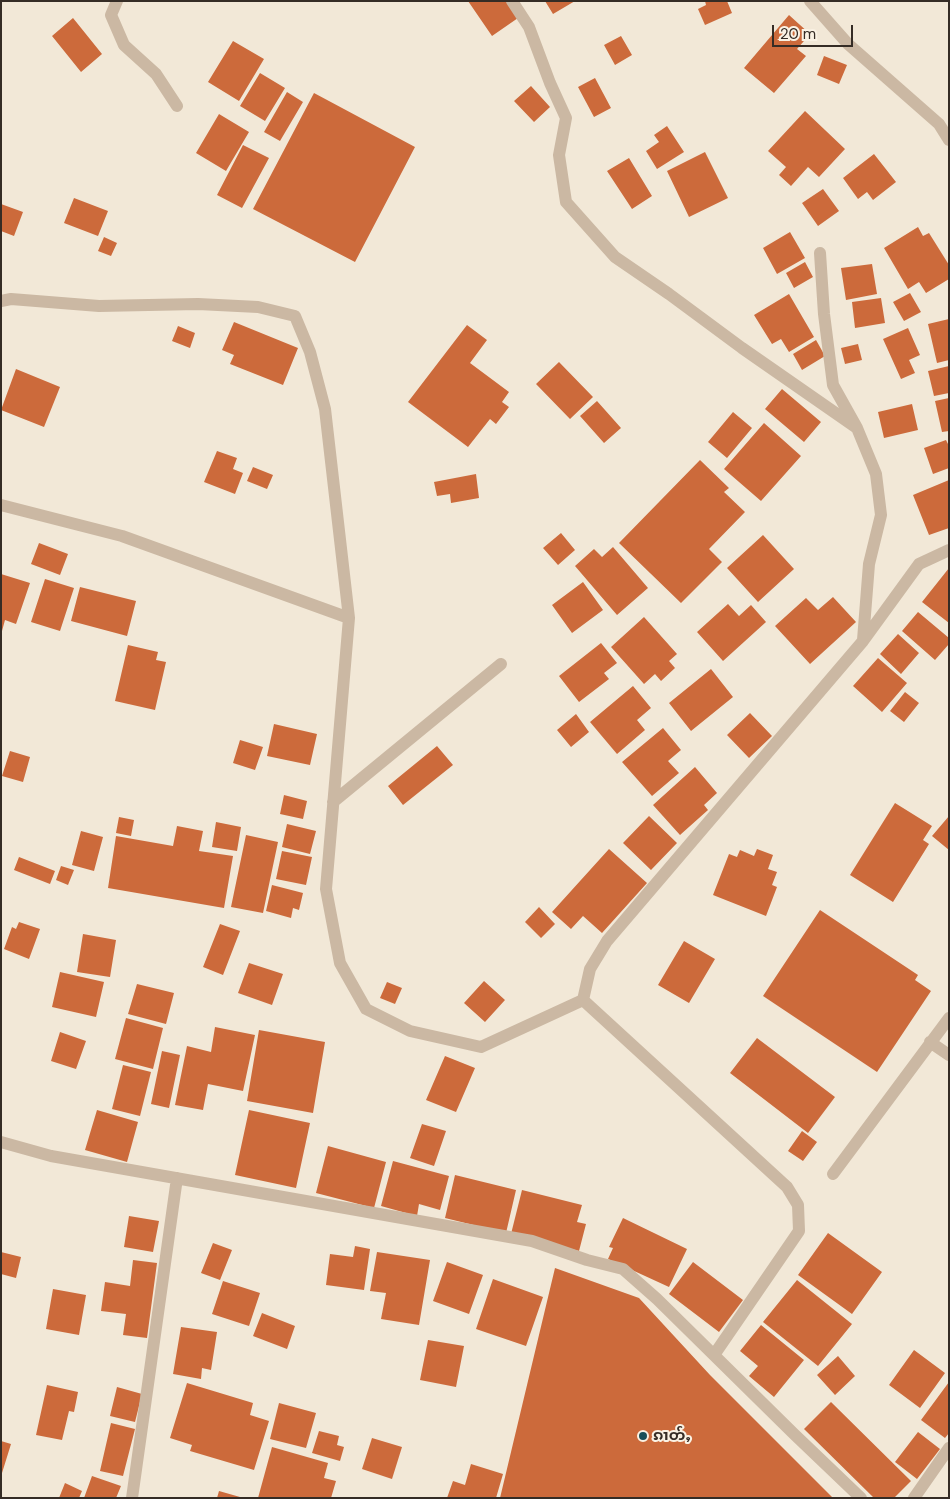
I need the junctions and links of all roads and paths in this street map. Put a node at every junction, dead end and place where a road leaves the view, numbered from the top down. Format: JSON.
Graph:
{"nodes":[{"id":1,"x":117,"y":1,"type":"edge"},
{"id":2,"x":512,"y":1,"type":"edge"},
{"id":3,"x":810,"y":1,"type":"edge"},
{"id":4,"x":177,"y":106,"type":"dead end"},
{"id":5,"x":949,"y":140,"type":"edge"},
{"id":6,"x":820,"y":253,"type":"dead end"},
{"id":7,"x":1,"y":301,"type":"edge"},
{"id":8,"x":857,"y":428,"type":"junction"},
{"id":9,"x":1,"y":505,"type":"edge"},
{"id":10,"x":949,"y":550,"type":"edge"},
{"id":11,"x":349,"y":618,"type":"junction"},
{"id":12,"x":863,"y":641,"type":"junction"},
{"id":13,"x":501,"y":664,"type":"dead end"},
{"id":14,"x":333,"y":802,"type":"junction"},
{"id":15,"x":582,"y":1000,"type":"junction"},
{"id":16,"x":949,"y":1018,"type":"edge"},
{"id":17,"x":930,"y":1042,"type":"junction"},
{"id":18,"x":949,"y":1055,"type":"edge"},
{"id":19,"x":1,"y":1142,"type":"edge"},
{"id":20,"x":834,"y":1174,"type":"dead end"},
{"id":21,"x":177,"y":1178,"type":"junction"},
{"id":22,"x":714,"y":1355,"type":"junction"},
{"id":23,"x":949,"y":1448,"type":"edge"},
{"id":24,"x":132,"y":1498,"type":"edge"},
{"id":25,"x":861,"y":1498,"type":"edge"},
{"id":26,"x":914,"y":1498,"type":"edge"}],
"edges":[{"from":1,"to":4,"type":"street"},
{"from":2,"to":8,"type":"street"},
{"from":3,"to":5,"type":"street"},
{"from":6,"to":8,"type":"street"},
{"from":7,"to":11,"type":"street"},
{"from":8,"to":12,"type":"street"},
{"from":9,"to":11,"type":"street"},
{"from":10,"to":12,"type":"street"},
{"from":11,"to":14,"type":"street"},
{"from":12,"to":15,"type":"street"},
{"from":13,"to":14,"type":"street"},
{"from":14,"to":15,"type":"street"},
{"from":15,"to":22,"type":"street"},
{"from":16,"to":17,"type":"street"},
{"from":17,"to":18,"type":"street"},
{"from":17,"to":20,"type":"street"},
{"from":19,"to":21,"type":"street"},
{"from":21,"to":22,"type":"street"},
{"from":21,"to":24,"type":"street"},
{"from":22,"to":25,"type":"street"},
{"from":23,"to":26,"type":"street"}]}
